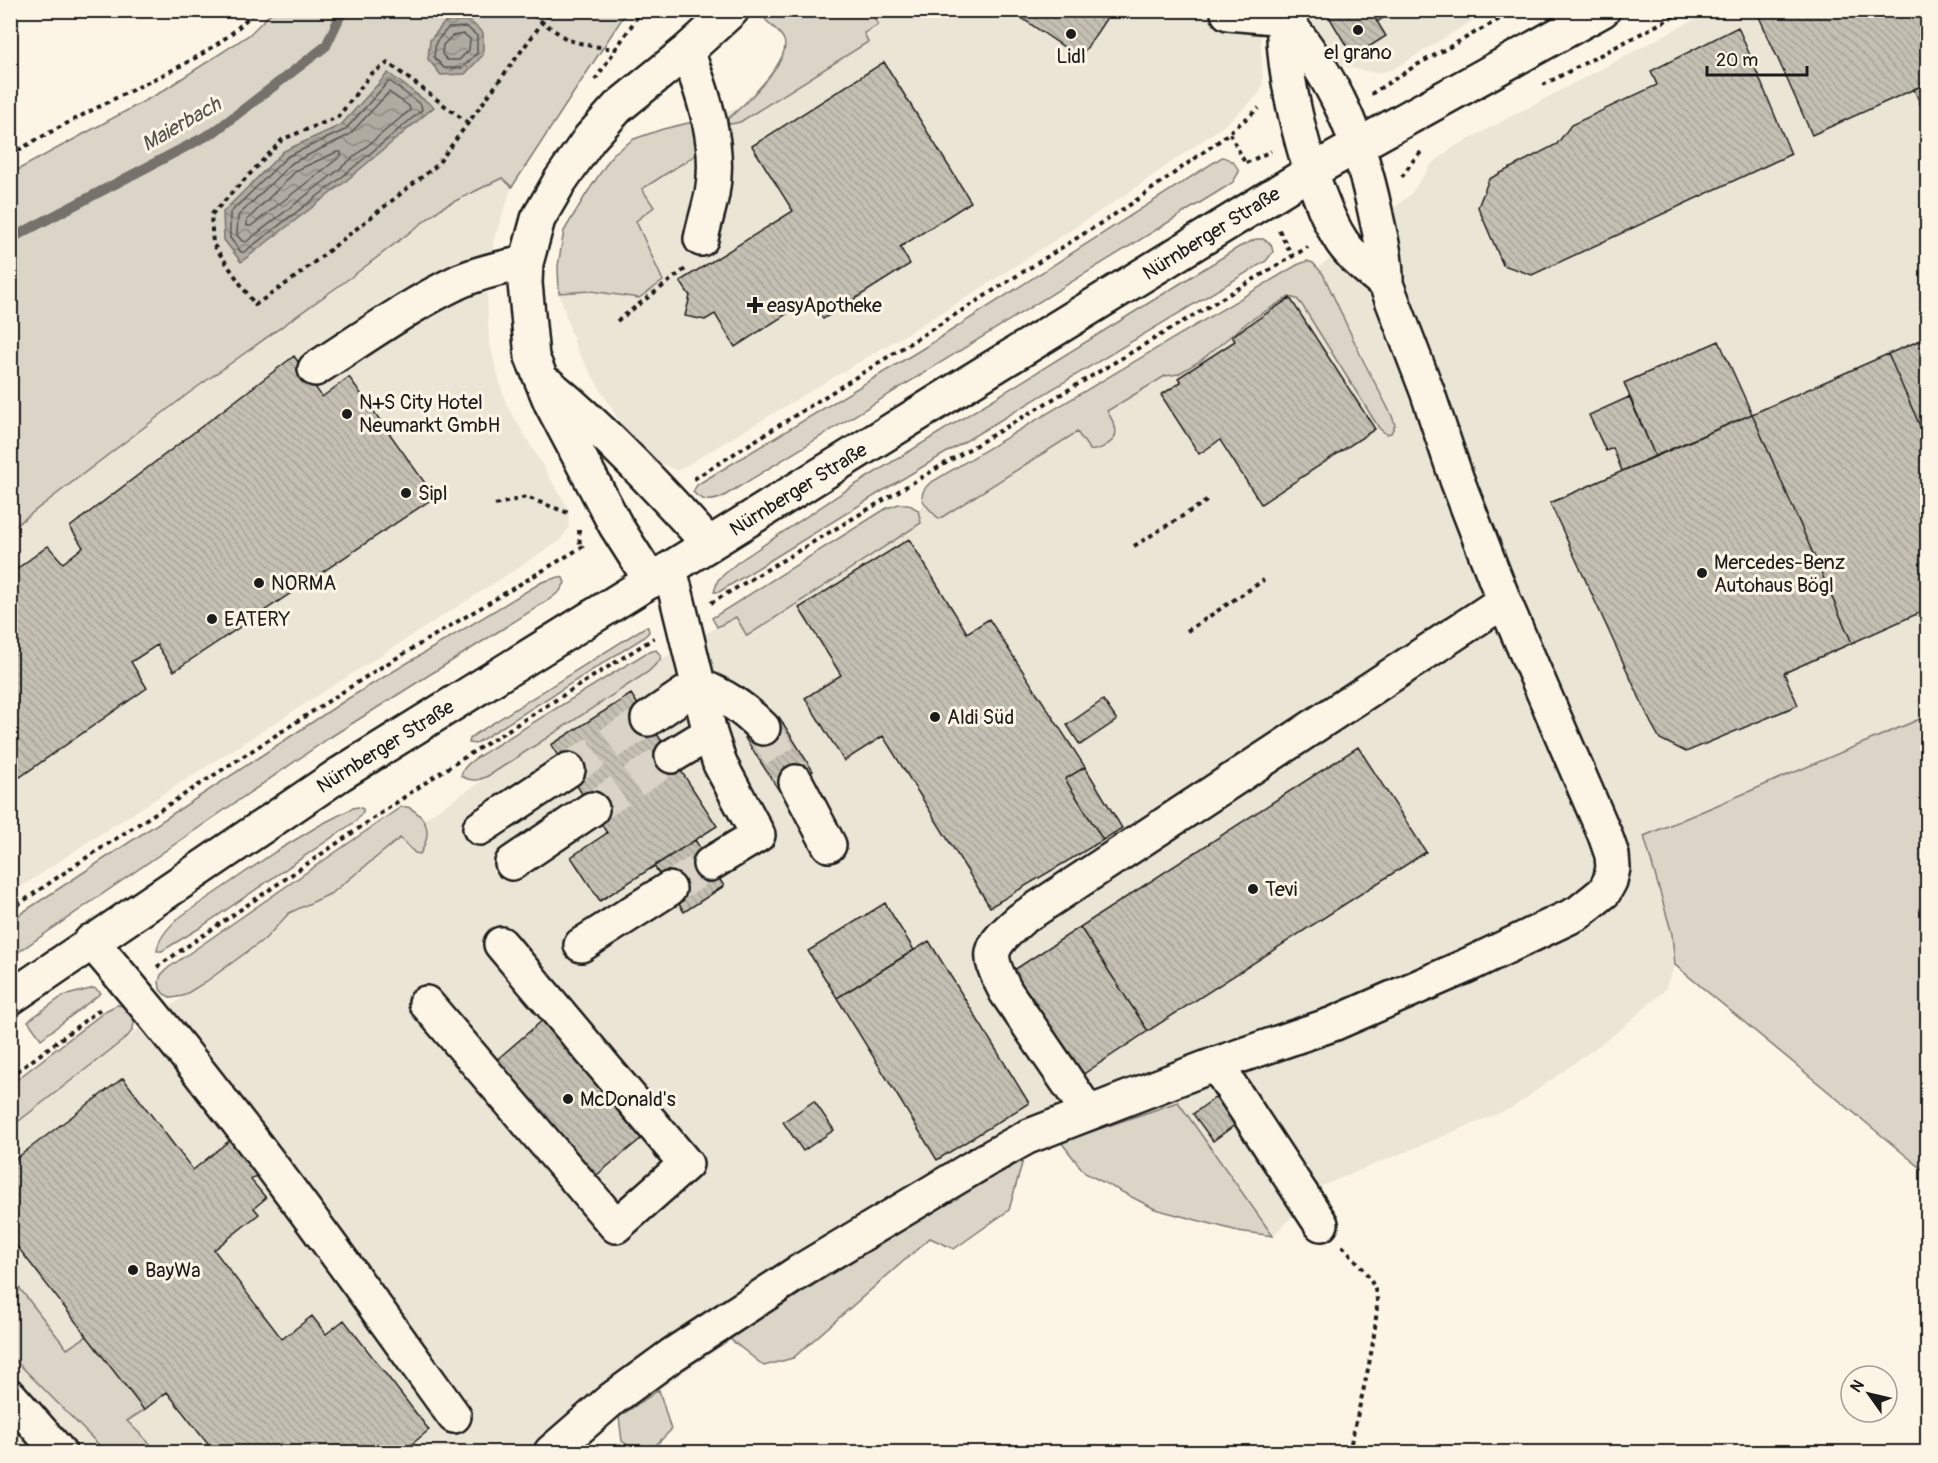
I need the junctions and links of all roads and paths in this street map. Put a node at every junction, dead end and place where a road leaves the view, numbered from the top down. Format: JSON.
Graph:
{"nodes":[{"id":1,"x":255,"y":10,"type":"edge"},
{"id":2,"x":525,"y":10,"type":"edge"},
{"id":3,"x":553,"y":10,"type":"edge"},
{"id":4,"x":732,"y":10,"type":"edge"},
{"id":5,"x":1516,"y":10,"type":"edge"},
{"id":6,"x":1603,"y":10,"type":"edge"},
{"id":7,"x":1686,"y":10,"type":"edge"},
{"id":8,"x":1228,"y":13,"type":"dead end"},
{"id":9,"x":1284,"y":14,"type":"edge"},
{"id":10,"x":542,"y":23,"type":"junction"},
{"id":11,"x":616,"y":49,"type":"dead end"},
{"id":12,"x":687,"y":51,"type":"junction"},
{"id":13,"x":1558,"y":77,"type":"junction"},
{"id":14,"x":1561,"y":83,"type":"dead end"},
{"id":15,"x":1383,"y":87,"type":"dead end"},
{"id":16,"x":1540,"y":87,"type":"dead end"},
{"id":17,"x":1264,"y":104,"type":"dead end"},
{"id":18,"x":468,"y":123,"type":"junction"},
{"id":19,"x":1230,"y":133,"type":"junction"},
{"id":20,"x":1358,"y":145,"type":"junction"},
{"id":21,"x":1426,"y":148,"type":"dead end"},
{"id":22,"x":1271,"y":151,"type":"dead end"},
{"id":23,"x":10,"y":155,"type":"edge"},
{"id":24,"x":1246,"y":163,"type":"junction"},
{"id":25,"x":1249,"y":170,"type":"dead end"},
{"id":26,"x":1312,"y":171,"type":"junction"},
{"id":27,"x":1398,"y":187,"type":"dead end"},
{"id":28,"x":1281,"y":233,"type":"dead end"},
{"id":29,"x":701,"y":239,"type":"dead end"},
{"id":30,"x":1292,"y":256,"type":"dead end"},
{"id":31,"x":526,"y":263,"type":"junction"},
{"id":32,"x":686,"y":270,"type":"dead end"},
{"id":33,"x":1386,"y":284,"type":"junction"},
{"id":34,"x":617,"y":321,"type":"dead end"},
{"id":35,"x":315,"y":369,"type":"dead end"},
{"id":36,"x":541,"y":378,"type":"junction"},
{"id":37,"x":690,"y":482,"type":"dead end"},
{"id":38,"x":1210,"y":499,"type":"dead end"},
{"id":39,"x":495,"y":505,"type":"dead end"},
{"id":40,"x":578,"y":516,"type":"dead end"},
{"id":41,"x":586,"y":544,"type":"dead end"},
{"id":42,"x":709,"y":544,"type":"junction"},
{"id":43,"x":1134,"y":546,"type":"dead end"},
{"id":44,"x":660,"y":575,"type":"junction"},
{"id":45,"x":1264,"y":580,"type":"dead end"},
{"id":46,"x":1504,"y":601,"type":"junction"},
{"id":47,"x":1187,"y":631,"type":"dead end"},
{"id":48,"x":698,"y":685,"type":"junction"},
{"id":49,"x":648,"y":719,"type":"tunnel mouth"},
{"id":50,"x":763,"y":728,"type":"tunnel mouth"},
{"id":51,"x":710,"y":733,"type":"junction"},
{"id":52,"x":672,"y":756,"type":"tunnel mouth"},
{"id":53,"x":568,"y":770,"type":"tunnel mouth"},
{"id":54,"x":796,"y":782,"type":"tunnel mouth"},
{"id":55,"x":592,"y":809,"type":"tunnel mouth"},
{"id":56,"x":480,"y":828,"type":"dead end"},
{"id":57,"x":830,"y":845,"type":"dead end"},
{"id":58,"x":512,"y":863,"type":"dead end"},
{"id":59,"x":710,"y":864,"type":"tunnel mouth"},
{"id":60,"x":669,"y":889,"type":"tunnel mouth"},
{"id":61,"x":10,"y":910,"type":"edge"},
{"id":62,"x":91,"y":941,"type":"junction"},
{"id":63,"x":501,"y":944,"type":"dead end"},
{"id":64,"x":581,"y":945,"type":"dead end"},
{"id":65,"x":10,"y":998,"type":"edge"},
{"id":66,"x":426,"y":1003,"type":"dead end"},
{"id":67,"x":1216,"y":1064,"type":"junction"},
{"id":68,"x":1088,"y":1112,"type":"junction"},
{"id":69,"x":1321,"y":1224,"type":"joint"},
{"id":70,"x":10,"y":1396,"type":"edge"},
{"id":71,"x":454,"y":1416,"type":"dead end"},
{"id":72,"x":59,"y":1452,"type":"edge"},
{"id":73,"x":551,"y":1452,"type":"edge"},
{"id":74,"x":1349,"y":1452,"type":"edge"}],
"edges":[{"from":1,"to":23,"type":"path"},
{"from":2,"to":10,"type":"path"},
{"from":3,"to":10,"type":"path"},
{"from":4,"to":12,"type":"main road"},
{"from":5,"to":15,"type":"path"},
{"from":6,"to":20,"type":"main road","name":"Nürnberger Straße"},
{"from":7,"to":13,"type":"path"},
{"from":8,"to":9,"type":"main road"},
{"from":9,"to":20,"type":"main road"},
{"from":9,"to":26,"type":"main road"},
{"from":10,"to":11,"type":"path"},
{"from":10,"to":18,"type":"path"},
{"from":12,"to":29,"type":"main road"},
{"from":12,"to":31,"type":"main road"},
{"from":13,"to":14,"type":"path"},
{"from":13,"to":16,"type":"path"},
{"from":17,"to":19,"type":"path"},
{"from":18,"to":18,"type":"path"},
{"from":19,"to":24,"type":"path"},
{"from":19,"to":37,"type":"path"},
{"from":20,"to":26,"type":"main road","name":"Nürnberger Straße"},
{"from":20,"to":33,"type":"main road"},
{"from":21,"to":27,"type":"path"},
{"from":22,"to":24,"type":"path"},
{"from":24,"to":25,"type":"path"},
{"from":26,"to":33,"type":"main road"},
{"from":26,"to":42,"type":"main road","name":"Nürnberger Straße"},
{"from":28,"to":30,"type":"path"},
{"from":31,"to":35,"type":"main road"},
{"from":31,"to":36,"type":"main road"},
{"from":32,"to":34,"type":"path"},
{"from":33,"to":46,"type":"main road"},
{"from":36,"to":42,"type":"main road"},
{"from":36,"to":44,"type":"main road"},
{"from":38,"to":43,"type":"path"},
{"from":39,"to":40,"type":"path"},
{"from":41,"to":61,"type":"path"},
{"from":42,"to":44,"type":"main road","name":"Nürnberger Straße"},
{"from":44,"to":48,"type":"main road"},
{"from":44,"to":62,"type":"main road","name":"Nürnberger Straße"},
{"from":45,"to":47,"type":"path"},
{"from":46,"to":67,"type":"main road"},
{"from":46,"to":68,"type":"main road"},
{"from":48,"to":49,"type":"main road"},
{"from":48,"to":50,"type":"main road"},
{"from":48,"to":51,"type":"main road"},
{"from":51,"to":52,"type":"main road"},
{"from":51,"to":59,"type":"main road"},
{"from":53,"to":56,"type":"main road"},
{"from":54,"to":57,"type":"main road"},
{"from":55,"to":58,"type":"main road"},
{"from":60,"to":64,"type":"main road"},
{"from":62,"to":65,"type":"main road","name":"Nürnberger Straße"},
{"from":62,"to":71,"type":"main road"},
{"from":63,"to":66,"type":"main road"},
{"from":67,"to":68,"type":"main road"},
{"from":67,"to":69,"type":"main road"},
{"from":68,"to":73,"type":"main road"},
{"from":69,"to":74,"type":"path"},
{"from":70,"to":72,"type":"main road"}]}
